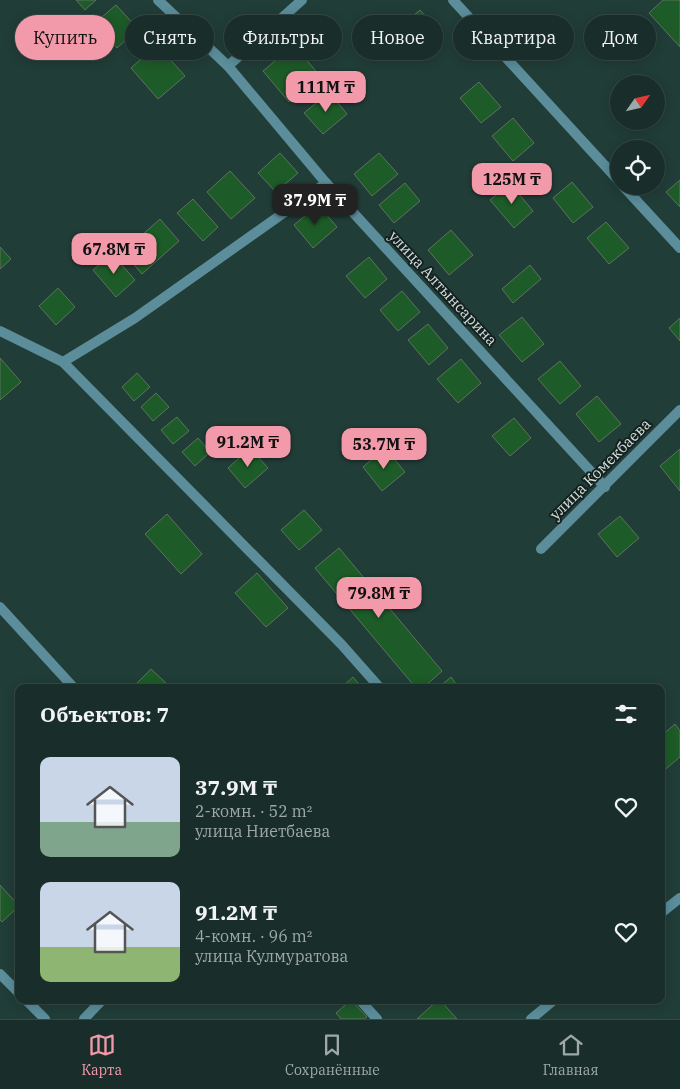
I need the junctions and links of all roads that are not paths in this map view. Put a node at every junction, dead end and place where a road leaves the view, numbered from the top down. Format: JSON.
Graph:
{"nodes":[{"id":1,"x":158,"y":0,"type":"edge"},
{"id":2,"x":302,"y":0,"type":"edge"},
{"id":3,"x":453,"y":0,"type":"edge"},
{"id":4,"x":228,"y":66,"type":"junction"},
{"id":5,"x":610,"y":171,"type":"edge"},
{"id":6,"x":326,"y":183,"type":"junction"},
{"id":7,"x":631,"y":195,"type":"edge"},
{"id":8,"x":680,"y":248,"type":"edge"},
{"id":9,"x":0,"y":331,"type":"edge"},
{"id":10,"x":63,"y":362,"type":"junction"},
{"id":11,"x":680,"y":410,"type":"edge"},
{"id":12,"x":605,"y":487,"type":"junction"},
{"id":13,"x":541,"y":549,"type":"dead end"},
{"id":14,"x":0,"y":607,"type":"edge"},
{"id":15,"x":70,"y":684,"type":"edge"},
{"id":16,"x":376,"y":684,"type":"edge"},
{"id":17,"x":680,"y":898,"type":"edge"},
{"id":18,"x":665,"y":910,"type":"edge"},
{"id":19,"x":0,"y":974,"type":"edge"},
{"id":20,"x":15,"y":989,"type":"edge"},
{"id":21,"x":30,"y":1004,"type":"edge"},
{"id":22,"x":98,"y":1004,"type":"edge"},
{"id":23,"x":364,"y":1004,"type":"edge"},
{"id":24,"x":549,"y":1004,"type":"edge"},
{"id":25,"x":45,"y":1019,"type":"edge"},
{"id":26,"x":84,"y":1019,"type":"edge"},
{"id":27,"x":377,"y":1019,"type":"edge"},
{"id":28,"x":531,"y":1019,"type":"edge"}],
"edges":[{"from":1,"to":4,"type":"street","name":"улица Алтынсарина"},
{"from":2,"to":4,"type":"street"},
{"from":3,"to":5,"type":"street"},
{"from":4,"to":6,"type":"street","name":"улица Алтынсарина"},
{"from":6,"to":10,"type":"street"},
{"from":6,"to":12,"type":"street","name":"улица Алтынсарина"},
{"from":7,"to":8,"type":"street"},
{"from":9,"to":10,"type":"street"},
{"from":10,"to":16,"type":"street"},
{"from":11,"to":12,"type":"street","name":"улица Комекбаева"},
{"from":12,"to":13,"type":"street","name":"улица Комекбаева"},
{"from":14,"to":15,"type":"street"},
{"from":17,"to":18,"type":"street"},
{"from":19,"to":20,"type":"street"},
{"from":21,"to":25,"type":"street"},
{"from":22,"to":26,"type":"street"},
{"from":23,"to":27,"type":"street"},
{"from":24,"to":28,"type":"street"}]}
